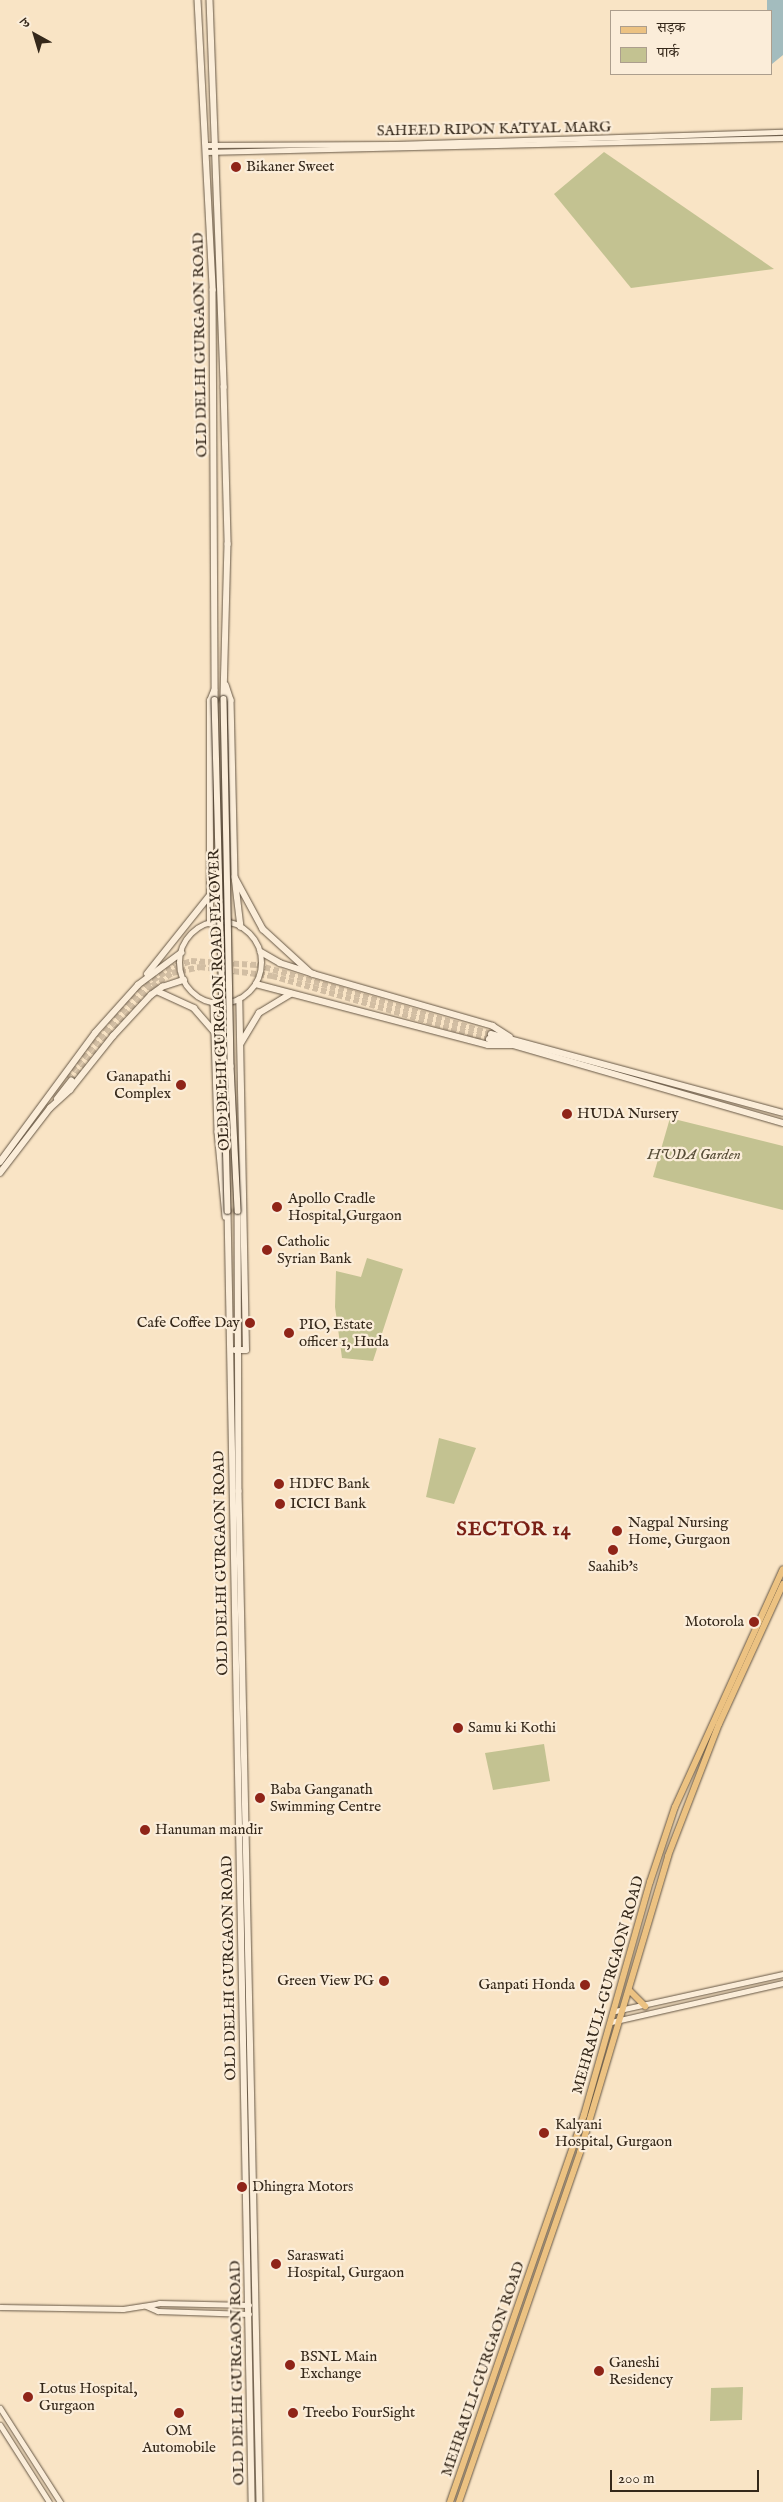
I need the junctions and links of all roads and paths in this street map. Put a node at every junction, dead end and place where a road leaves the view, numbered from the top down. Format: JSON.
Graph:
{"nodes":[{"id":1,"x":198,"y":0,"type":"edge"},
{"id":2,"x":210,"y":0,"type":"edge"},
{"id":3,"x":768,"y":132,"type":"junction"},
{"id":4,"x":783,"y":132,"type":"edge"},
{"id":5,"x":768,"y":138,"type":"junction"},
{"id":6,"x":783,"y":138,"type":"edge"},
{"id":7,"x":590,"y":141,"type":"junction"},
{"id":8,"x":216,"y":144,"type":"junction"},
{"id":9,"x":206,"y":145,"type":"junction"},
{"id":10,"x":206,"y":152,"type":"junction"},
{"id":11,"x":216,"y":152,"type":"junction"},
{"id":12,"x":225,"y":681,"type":"junction"},
{"id":13,"x":215,"y":689,"type":"junction"},
{"id":14,"x":235,"y":877,"type":"junction"},
{"id":15,"x":211,"y":893,"type":"junction"},
{"id":16,"x":210,"y":924,"type":"junction"},
{"id":17,"x":242,"y":927,"type":"junction"},
{"id":18,"x":261,"y":952,"type":"junction"},
{"id":19,"x":182,"y":953,"type":"junction"},
{"id":20,"x":313,"y":974,"type":"junction"},
{"id":21,"x":184,"y":980,"type":"junction"},
{"id":22,"x":256,"y":984,"type":"junction"},
{"id":23,"x":138,"y":985,"type":"junction"},
{"id":24,"x":157,"y":991,"type":"junction"},
{"id":25,"x":294,"y":994,"type":"junction"},
{"id":26,"x":239,"y":1000,"type":"junction"},
{"id":27,"x":214,"y":1003,"type":"junction"},
{"id":28,"x":214,"y":1032,"type":"junction"},
{"id":29,"x":490,"y":1036,"type":"tunnel mouth"},
{"id":30,"x":513,"y":1043,"type":"junction"},
{"id":31,"x":239,"y":1049,"type":"junction"},
{"id":32,"x":68,"y":1079,"type":"tunnel mouth"},
{"id":33,"x":47,"y":1106,"type":"junction"},
{"id":34,"x":783,"y":1113,"type":"edge"},
{"id":35,"x":783,"y":1123,"type":"edge"},
{"id":36,"x":0,"y":1162,"type":"edge"},
{"id":37,"x":0,"y":1173,"type":"edge"},
{"id":38,"x":228,"y":1224,"type":"junction"},
{"id":39,"x":236,"y":1319,"type":"joint"},
{"id":40,"x":229,"y":1350,"type":"junction"},
{"id":41,"x":237,"y":1350,"type":"junction"},
{"id":42,"x":783,"y":1569,"type":"edge"},
{"id":43,"x":783,"y":1584,"type":"edge"},
{"id":44,"x":770,"y":1602,"type":"junction"},
{"id":45,"x":783,"y":1974,"type":"edge"},
{"id":46,"x":783,"y":1982,"type":"edge"},
{"id":47,"x":629,"y":1990,"type":"junction"},
{"id":48,"x":645,"y":2006,"type":"junction"},
{"id":49,"x":624,"y":2010,"type":"junction"},
{"id":50,"x":615,"y":2011,"type":"junction"},
{"id":51,"x":612,"y":2022,"type":"junction"},
{"id":52,"x":621,"y":2022,"type":"junction"},
{"id":53,"x":548,"y":2231,"type":"junction"},
{"id":54,"x":249,"y":2305,"type":"junction"},
{"id":55,"x":0,"y":2306,"type":"edge"},
{"id":56,"x":146,"y":2306,"type":"junction"},
{"id":57,"x":249,"y":2314,"type":"junction"},
{"id":58,"x":490,"y":2402,"type":"junction"},
{"id":59,"x":0,"y":2408,"type":"edge"},
{"id":60,"x":0,"y":2424,"type":"edge"},
{"id":61,"x":49,"y":2502,"type":"edge"},
{"id":62,"x":60,"y":2502,"type":"edge"},
{"id":63,"x":252,"y":2502,"type":"edge"},
{"id":64,"x":260,"y":2502,"type":"edge"},
{"id":65,"x":450,"y":2502,"type":"edge"},
{"id":66,"x":459,"y":2502,"type":"edge"}],
"edges":[{"from":1,"to":9,"type":"main road","name":"OLD DELHI GURGAON ROAD"},
{"from":2,"to":8,"type":"main road","name":"OLD DELHI GURGAON ROAD"},
{"from":3,"to":4,"type":"street","name":"SAHEED RIPON KATYAL MARG"},
{"from":3,"to":5,"type":"street"},
{"from":3,"to":7,"type":"street","name":"SAHEED RIPON KATYAL MARG"},
{"from":5,"to":6,"type":"street","name":"SAHEED RIPON KATYAL MARG"},
{"from":5,"to":7,"type":"street","name":"SAHEED RIPON KATYAL MARG"},
{"from":7,"to":8,"type":"street","name":"SAHEED RIPON KATYAL MARG"},
{"from":7,"to":11,"type":"street","name":"SAHEED RIPON KATYAL MARG"},
{"from":8,"to":9,"type":"street","name":"SAHEED RIPON KATYAL MARG"},
{"from":8,"to":11,"type":"main road","name":"OLD DELHI GURGAON ROAD"},
{"from":9,"to":10,"type":"main road","name":"OLD DELHI GURGAON ROAD"},
{"from":10,"to":11,"type":"street","name":"SAHEED RIPON KATYAL MARG"},
{"from":10,"to":13,"type":"main road","name":"OLD DELHI GURGAON ROAD"},
{"from":11,"to":12,"type":"main road","name":"OLD DELHI GURGAON ROAD"},
{"from":12,"to":14,"type":"main road"},
{"from":12,"to":39,"type":"main road","name":"OLD DELHI GURGAON ROAD FLYOVER","bridge":true},
{"from":13,"to":15,"type":"main road"},
{"from":13,"to":38,"type":"main road","name":"OLD DELHI GURGAON ROAD FLYOVER","bridge":true},
{"from":14,"to":17,"type":"main road"},
{"from":14,"to":20,"type":"main road"},
{"from":15,"to":16,"type":"main road"},
{"from":15,"to":23,"type":"main road"},
{"from":16,"to":17,"type":"main road"},
{"from":16,"to":19,"type":"main road"},
{"from":17,"to":18,"type":"main road"},
{"from":18,"to":20,"type":"main road"},
{"from":18,"to":22,"type":"main road"},
{"from":19,"to":21,"type":"main road"},
{"from":19,"to":23,"type":"main road"},
{"from":20,"to":30,"type":"main road"},
{"from":21,"to":24,"type":"main road"},
{"from":21,"to":27,"type":"main road"},
{"from":22,"to":25,"type":"main road"},
{"from":22,"to":26,"type":"main road"},
{"from":23,"to":33,"type":"main road"},
{"from":24,"to":28,"type":"main road"},
{"from":24,"to":33,"type":"main road"},
{"from":25,"to":30,"type":"main road"},
{"from":25,"to":31,"type":"main road"},
{"from":26,"to":27,"type":"main road"},
{"from":26,"to":31,"type":"main road"},
{"from":27,"to":28,"type":"main road"},
{"from":28,"to":38,"type":"main road"},
{"from":29,"to":30,"type":"main road"},
{"from":30,"to":34,"type":"main road"},
{"from":30,"to":35,"type":"main road"},
{"from":31,"to":41,"type":"main road"},
{"from":32,"to":33,"type":"main road"},
{"from":33,"to":36,"type":"main road"},
{"from":33,"to":37,"type":"main road"},
{"from":38,"to":40,"type":"main road","name":"OLD DELHI GURGAON ROAD"},
{"from":39,"to":41,"type":"main road","name":"OLD DELHI GURGAON ROAD"},
{"from":40,"to":41,"type":"main road"},
{"from":40,"to":54,"type":"main road","name":"OLD DELHI GURGAON ROAD"},
{"from":41,"to":64,"type":"main road","name":"OLD DELHI GURGAON ROAD"},
{"from":42,"to":44,"type":"main road","name":"MEHRAULI-GURGAON ROAD"},
{"from":43,"to":44,"type":"main road","name":"MEHRAULI-GURGAON ROAD"},
{"from":44,"to":47,"type":"main road","name":"MEHRAULI-GURGAON ROAD"},
{"from":44,"to":50,"type":"main road","name":"MEHRAULI-GURGAON ROAD"},
{"from":45,"to":48,"type":"street"},
{"from":46,"to":52,"type":"street"},
{"from":47,"to":48,"type":"main road"},
{"from":47,"to":49,"type":"main road","name":"MEHRAULI-GURGAON ROAD"},
{"from":48,"to":49,"type":"street"},
{"from":49,"to":50,"type":"street"},
{"from":49,"to":52,"type":"main road","name":"MEHRAULI-GURGAON ROAD"},
{"from":50,"to":51,"type":"main road","name":"MEHRAULI-GURGAON ROAD"},
{"from":51,"to":52,"type":"street"},
{"from":51,"to":53,"type":"main road","name":"MEHRAULI-GURGAON ROAD"},
{"from":52,"to":53,"type":"main road","name":"MEHRAULI-GURGAON ROAD"},
{"from":53,"to":58,"type":"main road","name":"MEHRAULI-GURGAON ROAD"},
{"from":54,"to":56,"type":"street"},
{"from":54,"to":57,"type":"main road","name":"OLD DELHI GURGAON ROAD"},
{"from":55,"to":56,"type":"street"},
{"from":56,"to":57,"type":"street"},
{"from":57,"to":63,"type":"main road","name":"OLD DELHI GURGAON ROAD"},
{"from":58,"to":65,"type":"main road","name":"MEHRAULI-GURGAON ROAD"},
{"from":58,"to":66,"type":"main road","name":"MEHRAULI-GURGAON ROAD"},
{"from":59,"to":62,"type":"street"},
{"from":60,"to":61,"type":"street"}]}
